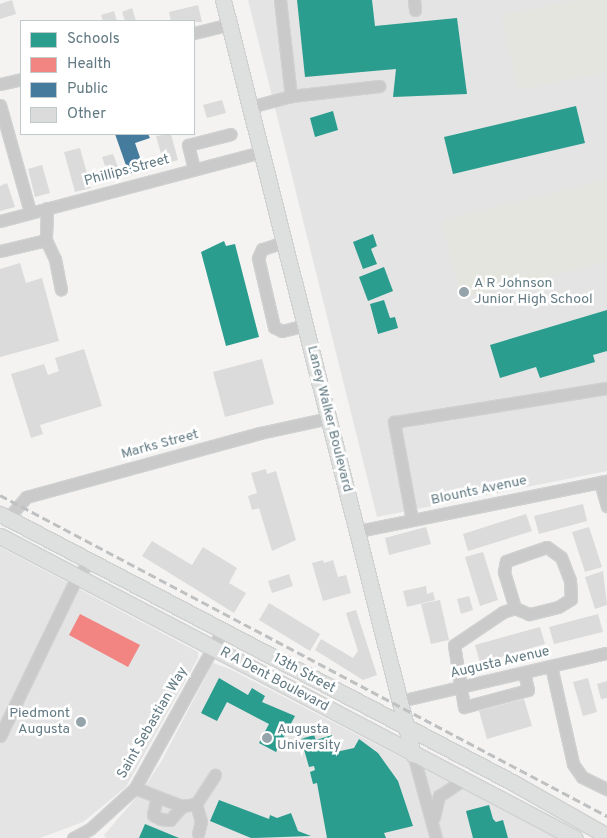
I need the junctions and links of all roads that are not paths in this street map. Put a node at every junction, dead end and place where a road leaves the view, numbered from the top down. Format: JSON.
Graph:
{"nodes":[{"id":1,"x":223,"y":0,"type":"edge"},
{"id":2,"x":280,"y":0,"type":"edge"},
{"id":3,"x":228,"y":24,"type":"junction"},
{"id":4,"x":195,"y":33,"type":"edge"},
{"id":5,"x":20,"y":78,"type":"edge"},
{"id":6,"x":0,"y":84,"type":"edge"},
{"id":7,"x":379,"y":86,"type":"dead end"},
{"id":8,"x":291,"y":96,"type":"junction"},
{"id":9,"x":0,"y":105,"type":"edge"},
{"id":10,"x":250,"y":107,"type":"junction"},
{"id":11,"x":231,"y":134,"type":"dead end"},
{"id":12,"x":262,"y":152,"type":"junction"},
{"id":13,"x":194,"y":169,"type":"junction"},
{"id":14,"x":47,"y":208,"type":"junction"},
{"id":15,"x":30,"y":212,"type":"junction"},
{"id":16,"x":0,"y":221,"type":"edge"},
{"id":17,"x":46,"y":240,"type":"junction"},
{"id":18,"x":284,"y":242,"type":"junction"},
{"id":19,"x":0,"y":251,"type":"edge"},
{"id":20,"x":61,"y":290,"type":"dead end"},
{"id":21,"x":306,"y":326,"type":"junction"},
{"id":22,"x":607,"y":388,"type":"edge"},
{"id":23,"x":329,"y":418,"type":"junction"},
{"id":24,"x":603,"y":481,"type":"edge"},
{"id":25,"x":607,"y":506,"type":"edge"},
{"id":26,"x":4,"y":516,"type":"edge"},
{"id":27,"x":412,"y":520,"type":"junction"},
{"id":28,"x":358,"y":531,"type":"junction"},
{"id":29,"x":0,"y":536,"type":"edge"},
{"id":30,"x":90,"y":561,"type":"junction"},
{"id":31,"x":77,"y":577,"type":"junction"},
{"id":32,"x":515,"y":608,"type":"junction"},
{"id":33,"x":222,"y":631,"type":"junction"},
{"id":34,"x":213,"y":648,"type":"junction"},
{"id":35,"x":607,"y":653,"type":"edge"},
{"id":36,"x":552,"y":666,"type":"junction"},
{"id":37,"x":524,"y":673,"type":"junction"},
{"id":38,"x":459,"y":688,"type":"junction"},
{"id":39,"x":400,"y":701,"type":"junction"},
{"id":40,"x":407,"y":728,"type":"junction"},
{"id":41,"x":0,"y":736,"type":"edge"},
{"id":42,"x":413,"y":754,"type":"junction"},
{"id":43,"x":215,"y":775,"type":"dead end"},
{"id":44,"x":464,"y":779,"type":"junction"},
{"id":45,"x":607,"y":780,"type":"edge"},
{"id":46,"x":595,"y":783,"type":"junction"},
{"id":47,"x":135,"y":788,"type":"junction"},
{"id":48,"x":607,"y":789,"type":"edge"},
{"id":49,"x":157,"y":797,"type":"junction"},
{"id":50,"x":196,"y":804,"type":"junction"},
{"id":51,"x":182,"y":806,"type":"junction"},
{"id":52,"x":433,"y":823,"type":"junction"},
{"id":53,"x":198,"y":834,"type":"dead end"},
{"id":54,"x":607,"y":836,"type":"edge"},
{"id":55,"x":433,"y":837,"type":"edge"},
{"id":56,"x":73,"y":838,"type":"edge"},
{"id":57,"x":575,"y":838,"type":"edge"}],
"edges":[{"from":1,"to":3,"type":"main road","name":"Laney Walker Boulevard"},
{"from":2,"to":8,"type":"street"},
{"from":3,"to":4,"type":"street"},
{"from":3,"to":10,"type":"main road","name":"Laney Walker Boulevard"},
{"from":5,"to":6,"type":"street"},
{"from":7,"to":8,"type":"street"},
{"from":8,"to":10,"type":"street"},
{"from":9,"to":15,"type":"street"},
{"from":10,"to":12,"type":"main road","name":"Laney Walker Boulevard"},
{"from":11,"to":13,"type":"street"},
{"from":12,"to":13,"type":"street","name":"Phillips Street"},
{"from":12,"to":18,"type":"main road","name":"Laney Walker Boulevard"},
{"from":13,"to":14,"type":"street","name":"Phillips Street"},
{"from":14,"to":15,"type":"street","name":"Phillips Street"},
{"from":14,"to":17,"type":"street"},
{"from":15,"to":16,"type":"street","name":"Phillips Street"},
{"from":17,"to":19,"type":"street"},
{"from":17,"to":20,"type":"street"},
{"from":18,"to":21,"type":"main road","name":"Laney Walker Boulevard"},
{"from":18,"to":21,"type":"street"},
{"from":21,"to":23,"type":"main road","name":"Laney Walker Boulevard"},
{"from":22,"to":27,"type":"street"},
{"from":23,"to":26,"type":"street","name":"Marks Street"},
{"from":23,"to":28,"type":"main road","name":"Laney Walker Boulevard"},
{"from":24,"to":25,"type":"street"},
{"from":24,"to":27,"type":"street","name":"Blounts Avenue"},
{"from":26,"to":30,"type":"main road","name":"13th Street"},
{"from":27,"to":28,"type":"street","name":"Blounts Avenue"},
{"from":28,"to":39,"type":"main road","name":"Laney Walker Boulevard"},
{"from":29,"to":31,"type":"main road","name":"R A Dent Boulevard"},
{"from":30,"to":31,"type":"street"},
{"from":30,"to":33,"type":"main road","name":"13th Street"},
{"from":31,"to":34,"type":"main road","name":"R A Dent Boulevard"},
{"from":31,"to":41,"type":"street"},
{"from":32,"to":32,"type":"street"},
{"from":32,"to":38,"type":"street"},
{"from":33,"to":34,"type":"street","name":"Saint Sebastian Way"},
{"from":33,"to":40,"type":"main road","name":"13th Street"},
{"from":34,"to":42,"type":"main road","name":"R A Dent Boulevard"},
{"from":34,"to":47,"type":"street","name":"Saint Sebastian Way"},
{"from":35,"to":36,"type":"street","name":"Augusta Avenue"},
{"from":36,"to":37,"type":"street","name":"Augusta Avenue"},
{"from":36,"to":46,"type":"street"},
{"from":37,"to":38,"type":"street","name":"Augusta Avenue"},
{"from":37,"to":38,"type":"street"},
{"from":38,"to":39,"type":"street","name":"Augusta Avenue"},
{"from":39,"to":40,"type":"main road","name":"Laney Walker Boulevard"},
{"from":40,"to":42,"type":"main road","name":"Laney Walker Boulevard"},
{"from":40,"to":54,"type":"main road","name":"13th Street"},
{"from":42,"to":44,"type":"main road","name":"R A Dent Boulevard"},
{"from":42,"to":52,"type":"street","name":"Laney Walker Boulevard"},
{"from":43,"to":50,"type":"street"},
{"from":44,"to":52,"type":"street"},
{"from":44,"to":57,"type":"main road","name":"R A Dent Boulevard"},
{"from":45,"to":46,"type":"street"},
{"from":46,"to":48,"type":"street"},
{"from":47,"to":49,"type":"street"},
{"from":47,"to":56,"type":"street","name":"Saint Sebastian Way"},
{"from":49,"to":51,"type":"street"},
{"from":49,"to":51,"type":"street"},
{"from":50,"to":51,"type":"street"},
{"from":50,"to":53,"type":"street"},
{"from":52,"to":55,"type":"street","name":"Laney Walker Boulevard"}]}
